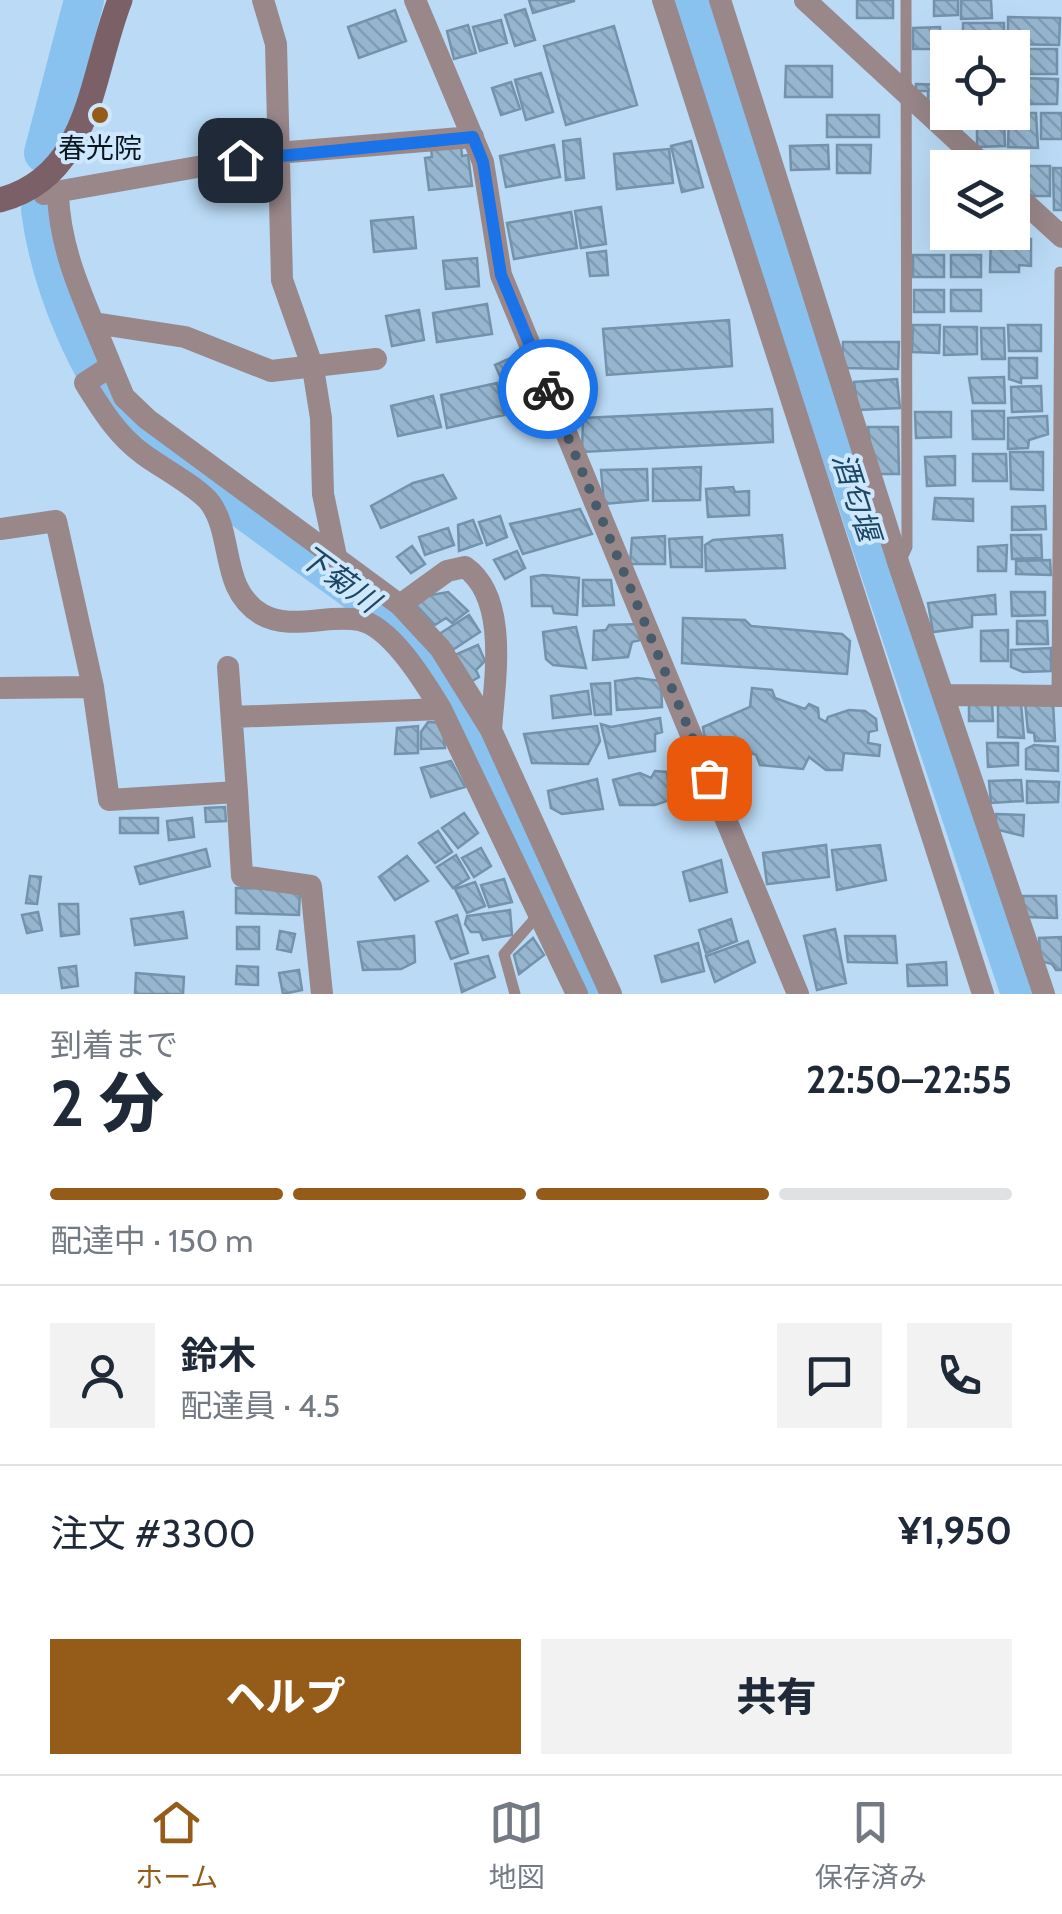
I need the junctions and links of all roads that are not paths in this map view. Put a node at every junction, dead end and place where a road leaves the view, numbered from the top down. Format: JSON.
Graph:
{"nodes":[{"id":1,"x":120,"y":0,"type":"edge"},
{"id":2,"x":263,"y":0,"type":"edge"},
{"id":3,"x":415,"y":0,"type":"edge"},
{"id":4,"x":663,"y":0,"type":"edge"},
{"id":5,"x":720,"y":0,"type":"edge"},
{"id":6,"x":804,"y":0,"type":"edge"},
{"id":7,"x":906,"y":0,"type":"edge"},
{"id":8,"x":906,"y":92,"type":"junction"},
{"id":9,"x":473,"y":137,"type":"junction"},
{"id":10,"x":968,"y":150,"type":"edge"},
{"id":11,"x":277,"y":153,"type":"junction"},
{"id":12,"x":26,"y":193,"type":"junction"},
{"id":13,"x":58,"y":194,"type":"junction"},
{"id":14,"x":0,"y":200,"type":"edge"},
{"id":15,"x":1030,"y":208,"type":"edge"},
{"id":16,"x":1062,"y":237,"type":"edge"},
{"id":17,"x":1060,"y":272,"type":"edge"},
{"id":18,"x":94,"y":323,"type":"junction"},
{"id":19,"x":376,"y":359,"type":"dead end"},
{"id":20,"x":111,"y":366,"type":"junction"},
{"id":21,"x":312,"y":368,"type":"junction"},
{"id":22,"x":0,"y":530,"type":"edge"},
{"id":23,"x":337,"y":561,"type":"junction"},
{"id":24,"x":898,"y":565,"type":"junction"},
{"id":25,"x":400,"y":605,"type":"junction"},
{"id":26,"x":228,"y":666,"type":"dead end"},
{"id":27,"x":92,"y":687,"type":"junction"},
{"id":28,"x":0,"y":688,"type":"edge"},
{"id":29,"x":946,"y":695,"type":"junction"},
{"id":30,"x":1059,"y":696,"type":"edge"},
{"id":31,"x":441,"y":709,"type":"junction"},
{"id":32,"x":232,"y":718,"type":"junction"},
{"id":33,"x":491,"y":730,"type":"junction"},
{"id":34,"x":238,"y":792,"type":"junction"},
{"id":35,"x":538,"y":915,"type":"junction"},
{"id":36,"x":322,"y":994,"type":"edge"},
{"id":37,"x":514,"y":994,"type":"edge"},
{"id":38,"x":577,"y":994,"type":"edge"},
{"id":39,"x":611,"y":994,"type":"edge"},
{"id":40,"x":798,"y":994,"type":"edge"},
{"id":41,"x":983,"y":994,"type":"edge"},
{"id":42,"x":1044,"y":994,"type":"edge"}],
"edges":[{"from":1,"to":12,"type":"main road"},
{"from":2,"to":11,"type":"street"},
{"from":3,"to":9,"type":"street"},
{"from":4,"to":41,"type":"street"},
{"from":5,"to":24,"type":"street"},
{"from":6,"to":8,"type":"street"},
{"from":7,"to":8,"type":"lane"},
{"from":8,"to":10,"type":"street"},
{"from":8,"to":24,"type":"lane"},
{"from":9,"to":11,"type":"street"},
{"from":9,"to":40,"type":"street"},
{"from":11,"to":13,"type":"street"},
{"from":11,"to":21,"type":"street"},
{"from":12,"to":13,"type":"street"},
{"from":12,"to":14,"type":"main road"},
{"from":13,"to":18,"type":"street"},
{"from":15,"to":16,"type":"street"},
{"from":17,"to":30,"type":"lane"},
{"from":18,"to":20,"type":"street"},
{"from":18,"to":21,"type":"street"},
{"from":19,"to":21,"type":"street"},
{"from":20,"to":23,"type":"street"},
{"from":20,"to":31,"type":"street"},
{"from":21,"to":23,"type":"street"},
{"from":22,"to":27,"type":"street"},
{"from":23,"to":25,"type":"street"},
{"from":24,"to":29,"type":"street"},
{"from":25,"to":33,"type":"street"},
{"from":25,"to":33,"type":"street"},
{"from":26,"to":32,"type":"street"},
{"from":27,"to":28,"type":"street"},
{"from":27,"to":34,"type":"street"},
{"from":29,"to":30,"type":"street"},
{"from":29,"to":42,"type":"street"},
{"from":31,"to":32,"type":"street"},
{"from":31,"to":35,"type":"street"},
{"from":32,"to":34,"type":"street"},
{"from":33,"to":39,"type":"street"},
{"from":34,"to":36,"type":"street"},
{"from":35,"to":37,"type":"lane"},
{"from":35,"to":38,"type":"street"}]}
